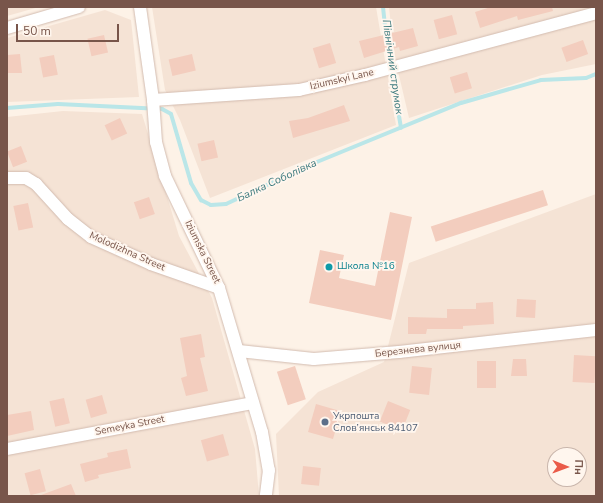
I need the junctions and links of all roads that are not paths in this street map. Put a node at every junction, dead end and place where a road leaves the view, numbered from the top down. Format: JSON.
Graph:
{"nodes":[{"id":1,"x":79,"y":7,"type":"edge"},
{"id":2,"x":140,"y":7,"type":"edge"},
{"id":3,"x":596,"y":13,"type":"edge"},
{"id":4,"x":7,"y":28,"type":"edge"},
{"id":5,"x":153,"y":100,"type":"junction"},
{"id":6,"x":7,"y":178,"type":"edge"},
{"id":7,"x":220,"y":288,"type":"junction"},
{"id":8,"x":596,"y":330,"type":"edge"},
{"id":9,"x":239,"y":351,"type":"junction"},
{"id":10,"x":253,"y":403,"type":"junction"},
{"id":11,"x":7,"y":449,"type":"edge"},
{"id":12,"x":266,"y":496,"type":"edge"}],
"edges":[{"from":1,"to":4,"type":"street"},
{"from":2,"to":5,"type":"street","name":"Iziumska Street"},
{"from":3,"to":5,"type":"street","name":"Iziumskyi Lane"},
{"from":5,"to":7,"type":"street","name":"Iziumska Street"},
{"from":6,"to":7,"type":"street","name":"Molodizhna Street"},
{"from":7,"to":9,"type":"street","name":"Iziumska Street"},
{"from":8,"to":9,"type":"street","name":"Березнева вулиця"},
{"from":9,"to":10,"type":"street","name":"Iziumska Street"},
{"from":10,"to":11,"type":"street","name":"Semeyka Street"},
{"from":10,"to":12,"type":"street","name":"Iziumska Street"}]}
